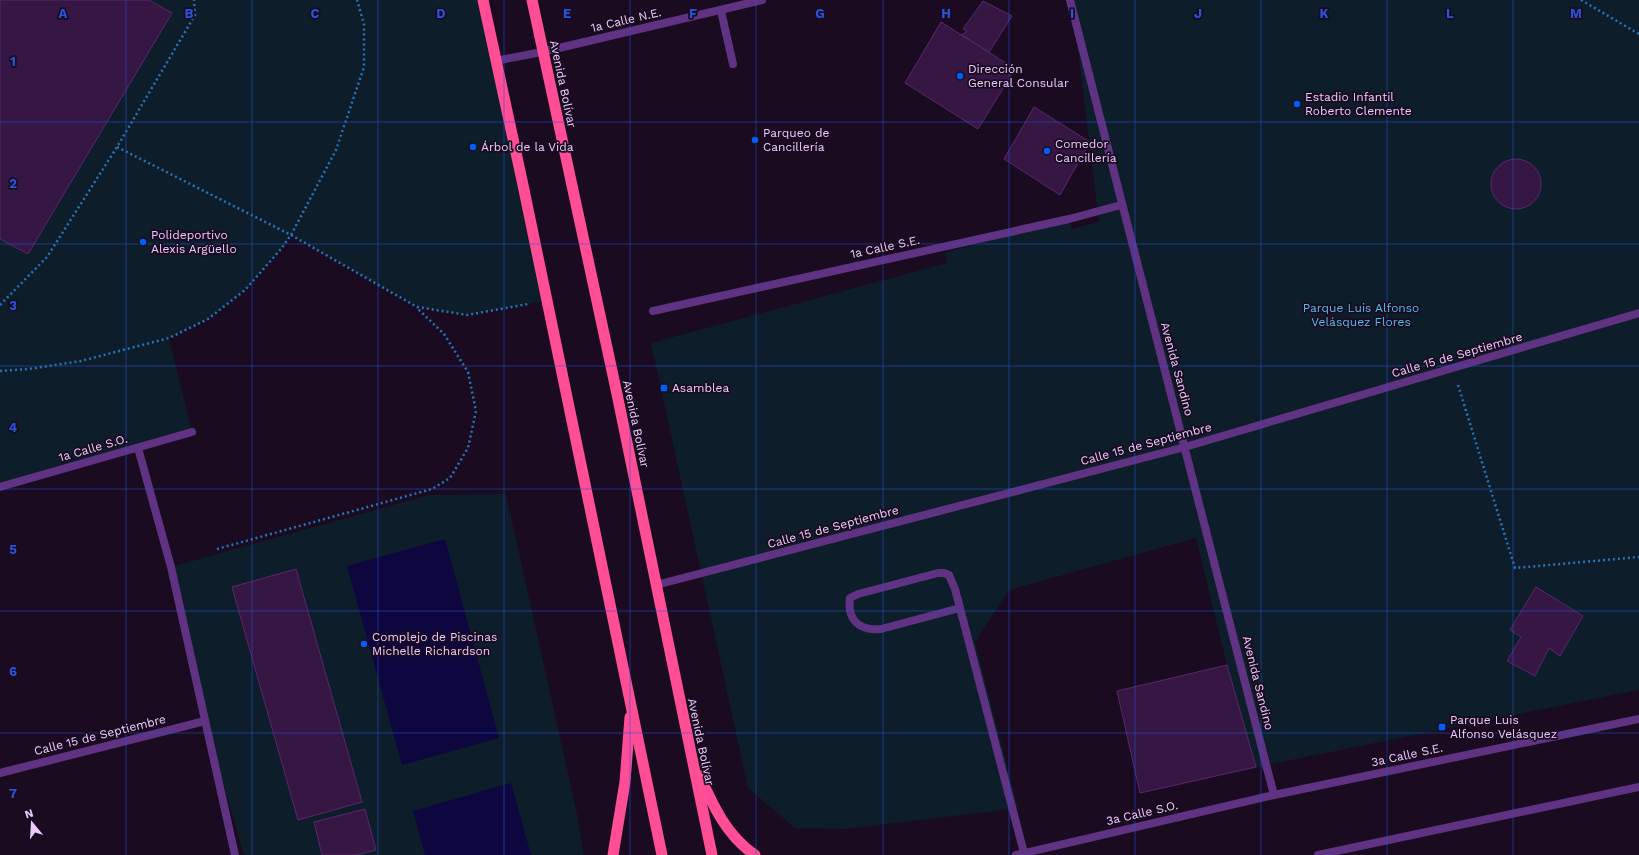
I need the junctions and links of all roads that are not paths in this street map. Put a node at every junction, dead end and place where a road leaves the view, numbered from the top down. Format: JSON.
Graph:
{"nodes":[{"id":1,"x":483,"y":0,"type":"edge"},
{"id":2,"x":532,"y":0,"type":"edge"},
{"id":3,"x":762,"y":0,"type":"edge"},
{"id":4,"x":1070,"y":0,"type":"edge"},
{"id":5,"x":721,"y":11,"type":"junction"},
{"id":6,"x":542,"y":52,"type":"junction"},
{"id":7,"x":495,"y":61,"type":"junction"},
{"id":8,"x":733,"y":64,"type":"dead end"},
{"id":9,"x":1121,"y":204,"type":"junction"},
{"id":10,"x":653,"y":311,"type":"dead end"},
{"id":11,"x":1639,"y":313,"type":"edge"},
{"id":12,"x":192,"y":432,"type":"dead end"},
{"id":13,"x":1185,"y":446,"type":"junction"},
{"id":14,"x":138,"y":448,"type":"junction"},
{"id":15,"x":0,"y":487,"type":"edge"},
{"id":16,"x":656,"y":585,"type":"junction"},
{"id":17,"x":960,"y":608,"type":"junction"},
{"id":18,"x":630,"y":705,"type":"junction"},
{"id":19,"x":1639,"y":719,"type":"edge"},
{"id":20,"x":205,"y":721,"type":"junction"},
{"id":21,"x":690,"y":751,"type":"junction"},
{"id":22,"x":0,"y":773,"type":"edge"},
{"id":23,"x":1639,"y":787,"type":"edge"},
{"id":24,"x":1274,"y":795,"type":"junction"},
{"id":25,"x":1020,"y":854,"type":"edge"},
{"id":26,"x":235,"y":855,"type":"edge"},
{"id":27,"x":613,"y":855,"type":"edge"},
{"id":28,"x":662,"y":855,"type":"edge"},
{"id":29,"x":712,"y":855,"type":"edge"},
{"id":30,"x":755,"y":855,"type":"edge"},
{"id":31,"x":1318,"y":855,"type":"edge"}],
"edges":[{"from":1,"to":7,"type":"highway"},
{"from":2,"to":6,"type":"highway","name":"Avenida Bolívar"},
{"from":3,"to":5,"type":"street","name":"1a Calle N.E."},
{"from":4,"to":9,"type":"street","name":"Avenida Sandino"},
{"from":5,"to":6,"type":"street","name":"1a Calle N.E."},
{"from":5,"to":8,"type":"street"},
{"from":6,"to":7,"type":"street","name":"1a Calle N.E."},
{"from":6,"to":16,"type":"highway","name":"Avenida Bolívar"},
{"from":7,"to":18,"type":"highway"},
{"from":9,"to":10,"type":"street","name":"1a Calle S.E."},
{"from":9,"to":13,"type":"street","name":"Avenida Sandino"},
{"from":11,"to":13,"type":"street","name":"Calle 15 de Septiembre"},
{"from":12,"to":14,"type":"street","name":"1a Calle S.O."},
{"from":13,"to":16,"type":"street","name":"Calle 15 de Septiembre"},
{"from":13,"to":24,"type":"street","name":"Avenida Sandino"},
{"from":14,"to":15,"type":"street","name":"1a Calle S.O."},
{"from":14,"to":20,"type":"street"},
{"from":16,"to":21,"type":"highway","name":"Avenida Bolívar"},
{"from":17,"to":17,"type":"street"},
{"from":17,"to":25,"type":"street"},
{"from":18,"to":27,"type":"highway"},
{"from":18,"to":28,"type":"highway"},
{"from":19,"to":24,"type":"street","name":"3a Calle S.E."},
{"from":20,"to":22,"type":"street","name":"Calle 15 de Septiembre"},
{"from":20,"to":26,"type":"street"},
{"from":21,"to":29,"type":"highway","name":"Avenida Bolívar"},
{"from":21,"to":30,"type":"highway"},
{"from":23,"to":31,"type":"street"},
{"from":24,"to":25,"type":"street","name":"3a Calle S.O."}]}
